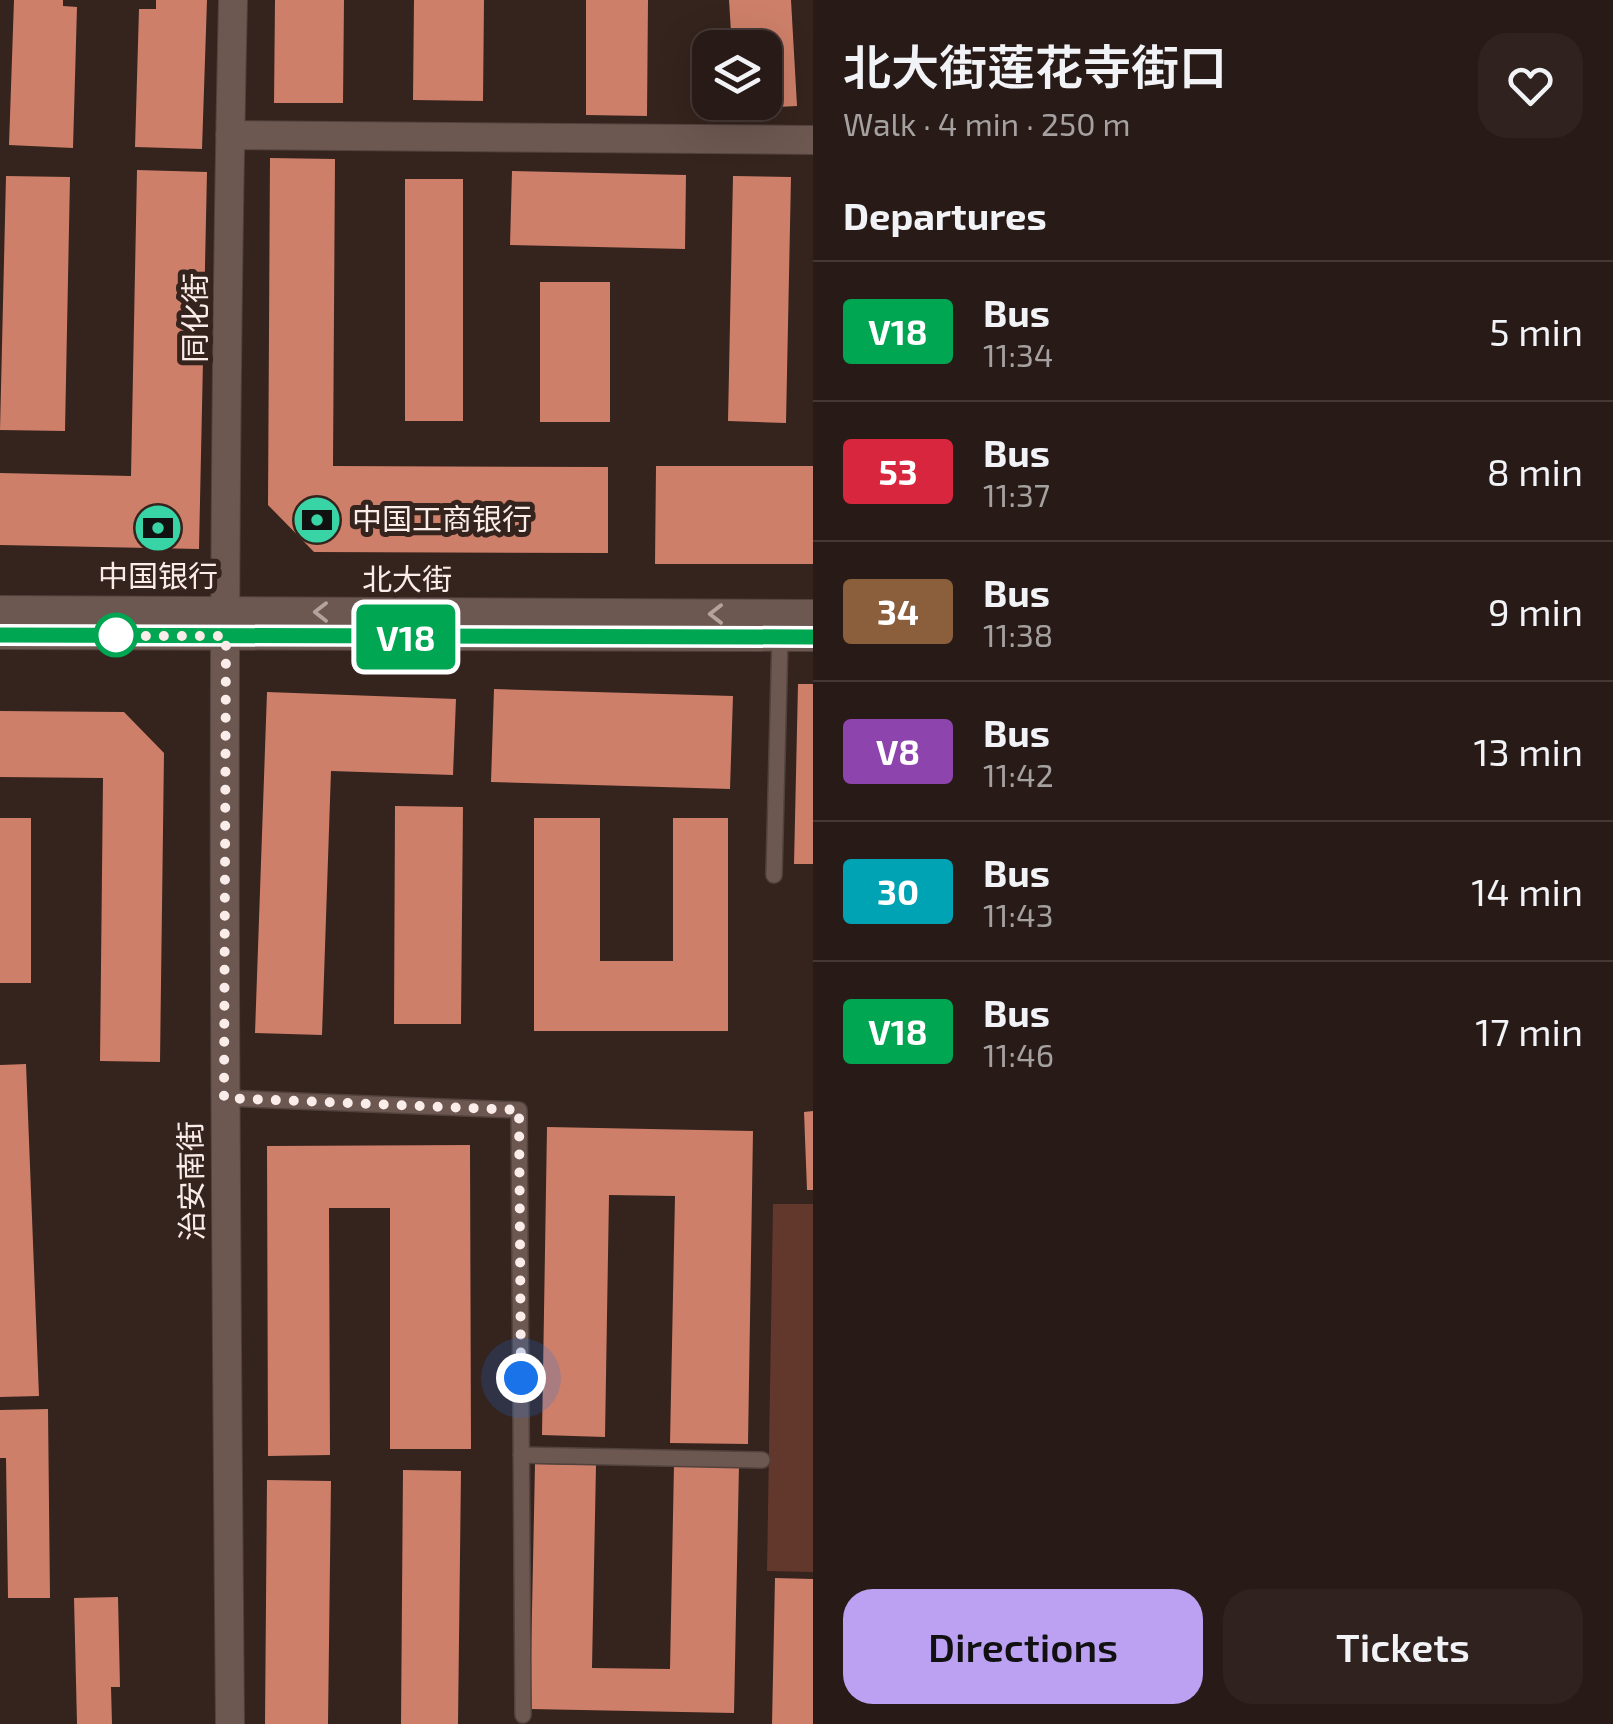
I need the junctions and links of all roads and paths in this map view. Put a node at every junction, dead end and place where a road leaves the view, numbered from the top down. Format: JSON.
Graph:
{"nodes":[{"id":1,"x":233,"y":0,"type":"edge"},
{"id":2,"x":230,"y":135,"type":"junction"},
{"id":3,"x":813,"y":140,"type":"edge"},
{"id":4,"x":0,"y":610,"type":"edge"},
{"id":5,"x":813,"y":614,"type":"edge"},
{"id":6,"x":226,"y":624,"type":"junction"},
{"id":7,"x":0,"y":635,"type":"edge"},
{"id":8,"x":780,"y":637,"type":"junction"},
{"id":9,"x":813,"y":637,"type":"edge"},
{"id":10,"x":774,"y":875,"type":"dead end"},
{"id":11,"x":224,"y":1098,"type":"junction"},
{"id":12,"x":521,"y":1455,"type":"junction"},
{"id":13,"x":762,"y":1460,"type":"dead end"},
{"id":14,"x":523,"y":1716,"type":"dead end"},
{"id":15,"x":230,"y":1724,"type":"edge"}],
"edges":[{"from":1,"to":2,"type":"street","name":"同化街"},
{"from":2,"to":3,"type":"street"},
{"from":2,"to":6,"type":"street","name":"同化街"},
{"from":4,"to":6,"type":"street","name":"北大街"},
{"from":5,"to":6,"type":"street","name":"北大街","one_way":true},
{"from":6,"to":7,"type":"street","name":"北大街"},
{"from":6,"to":8,"type":"street","name":"北大街"},
{"from":6,"to":11,"type":"street","name":"治安南街"},
{"from":8,"to":9,"type":"street","name":"北大街"},
{"from":8,"to":10,"type":"lane"},
{"from":11,"to":12,"type":"lane"},
{"from":11,"to":15,"type":"street","name":"治安南街"},
{"from":12,"to":13,"type":"lane"},
{"from":12,"to":14,"type":"lane"}]}
